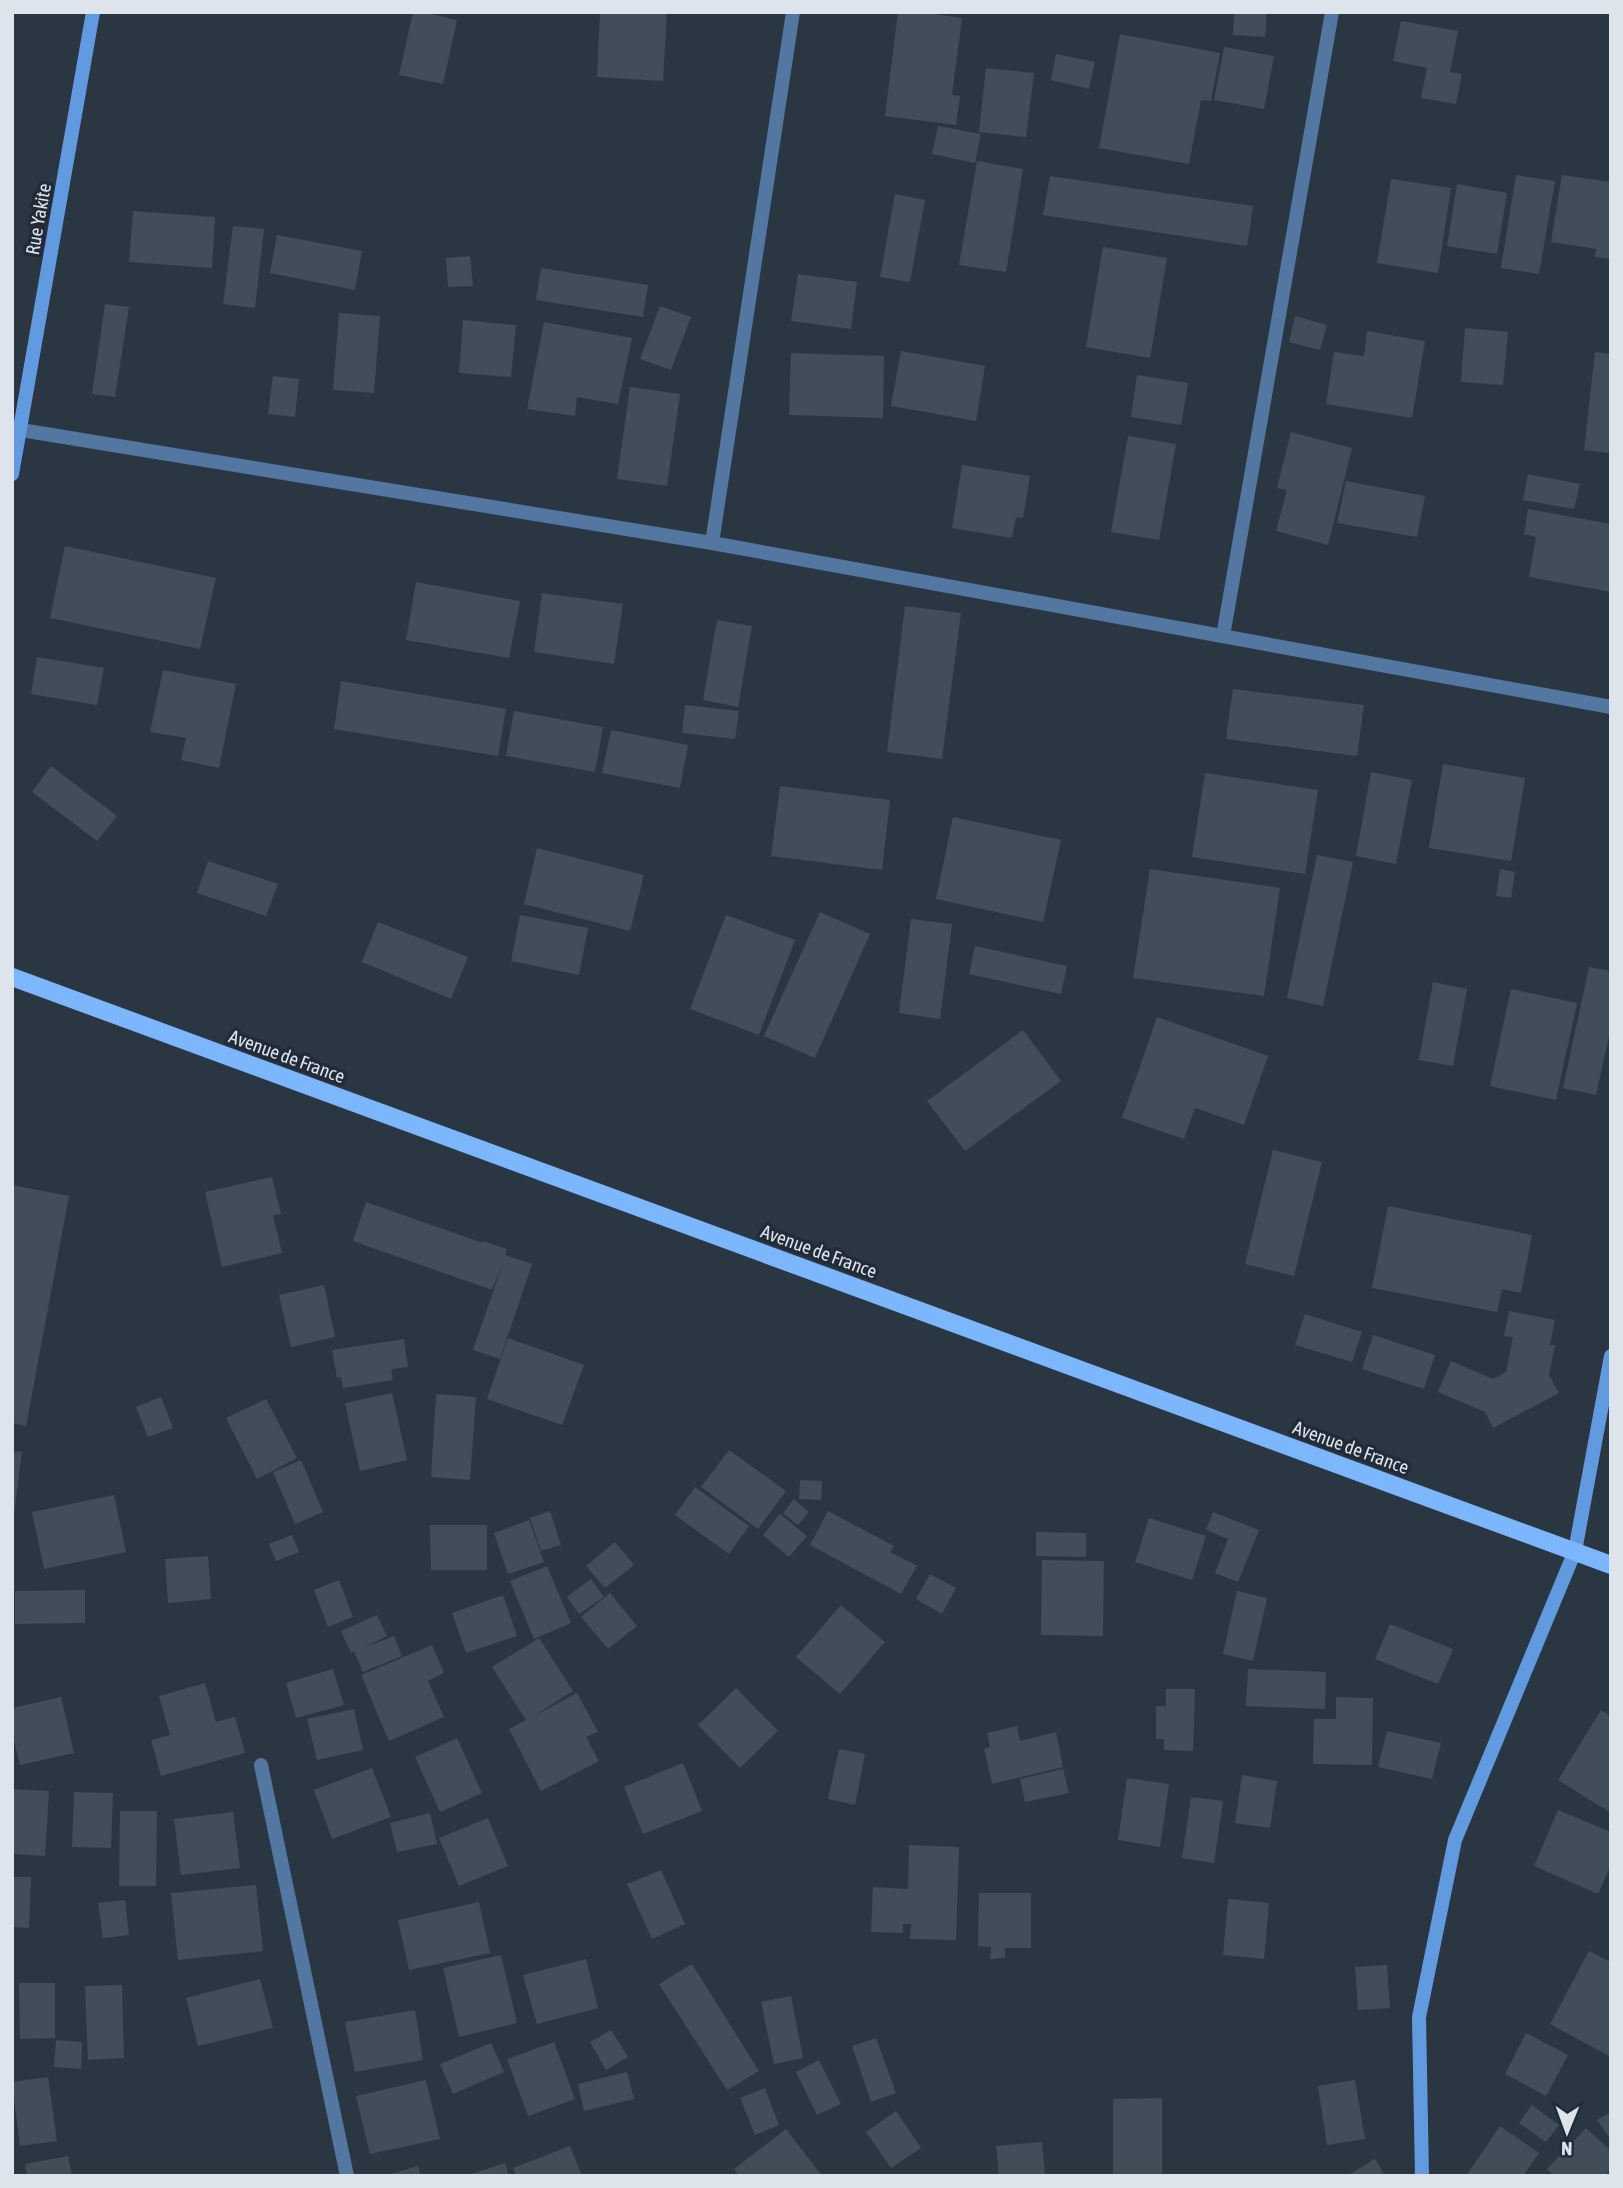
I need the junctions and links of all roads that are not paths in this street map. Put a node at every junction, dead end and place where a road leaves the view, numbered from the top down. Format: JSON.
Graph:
{"nodes":[{"id":1,"x":93,"y":12,"type":"edge"},
{"id":2,"x":793,"y":12,"type":"edge"},
{"id":3,"x":1332,"y":12,"type":"edge"},
{"id":4,"x":17,"y":429,"type":"edge"},
{"id":5,"x":12,"y":474,"type":"edge"},
{"id":6,"x":712,"y":543,"type":"junction"},
{"id":7,"x":1223,"y":636,"type":"junction"},
{"id":8,"x":1611,"y":706,"type":"edge"},
{"id":9,"x":12,"y":977,"type":"edge"},
{"id":10,"x":1611,"y":1356,"type":"edge"},
{"id":11,"x":1575,"y":1552,"type":"junction"},
{"id":12,"x":1611,"y":1565,"type":"edge"},
{"id":13,"x":261,"y":1765,"type":"dead end"},
{"id":14,"x":347,"y":2176,"type":"edge"},
{"id":15,"x":1422,"y":2176,"type":"edge"}],
"edges":[{"from":1,"to":4,"type":"street","name":"Rue Yakite"},
{"from":2,"to":6,"type":"street"},
{"from":3,"to":7,"type":"street"},
{"from":4,"to":5,"type":"street","name":"Rue Yakite"},
{"from":4,"to":6,"type":"street"},
{"from":6,"to":7,"type":"street"},
{"from":7,"to":8,"type":"street"},
{"from":9,"to":11,"type":"main road","name":"Avenue de France"},
{"from":10,"to":11,"type":"street"},
{"from":11,"to":12,"type":"main road","name":"Avenue de France"},
{"from":11,"to":15,"type":"street"},
{"from":13,"to":14,"type":"street"}]}
